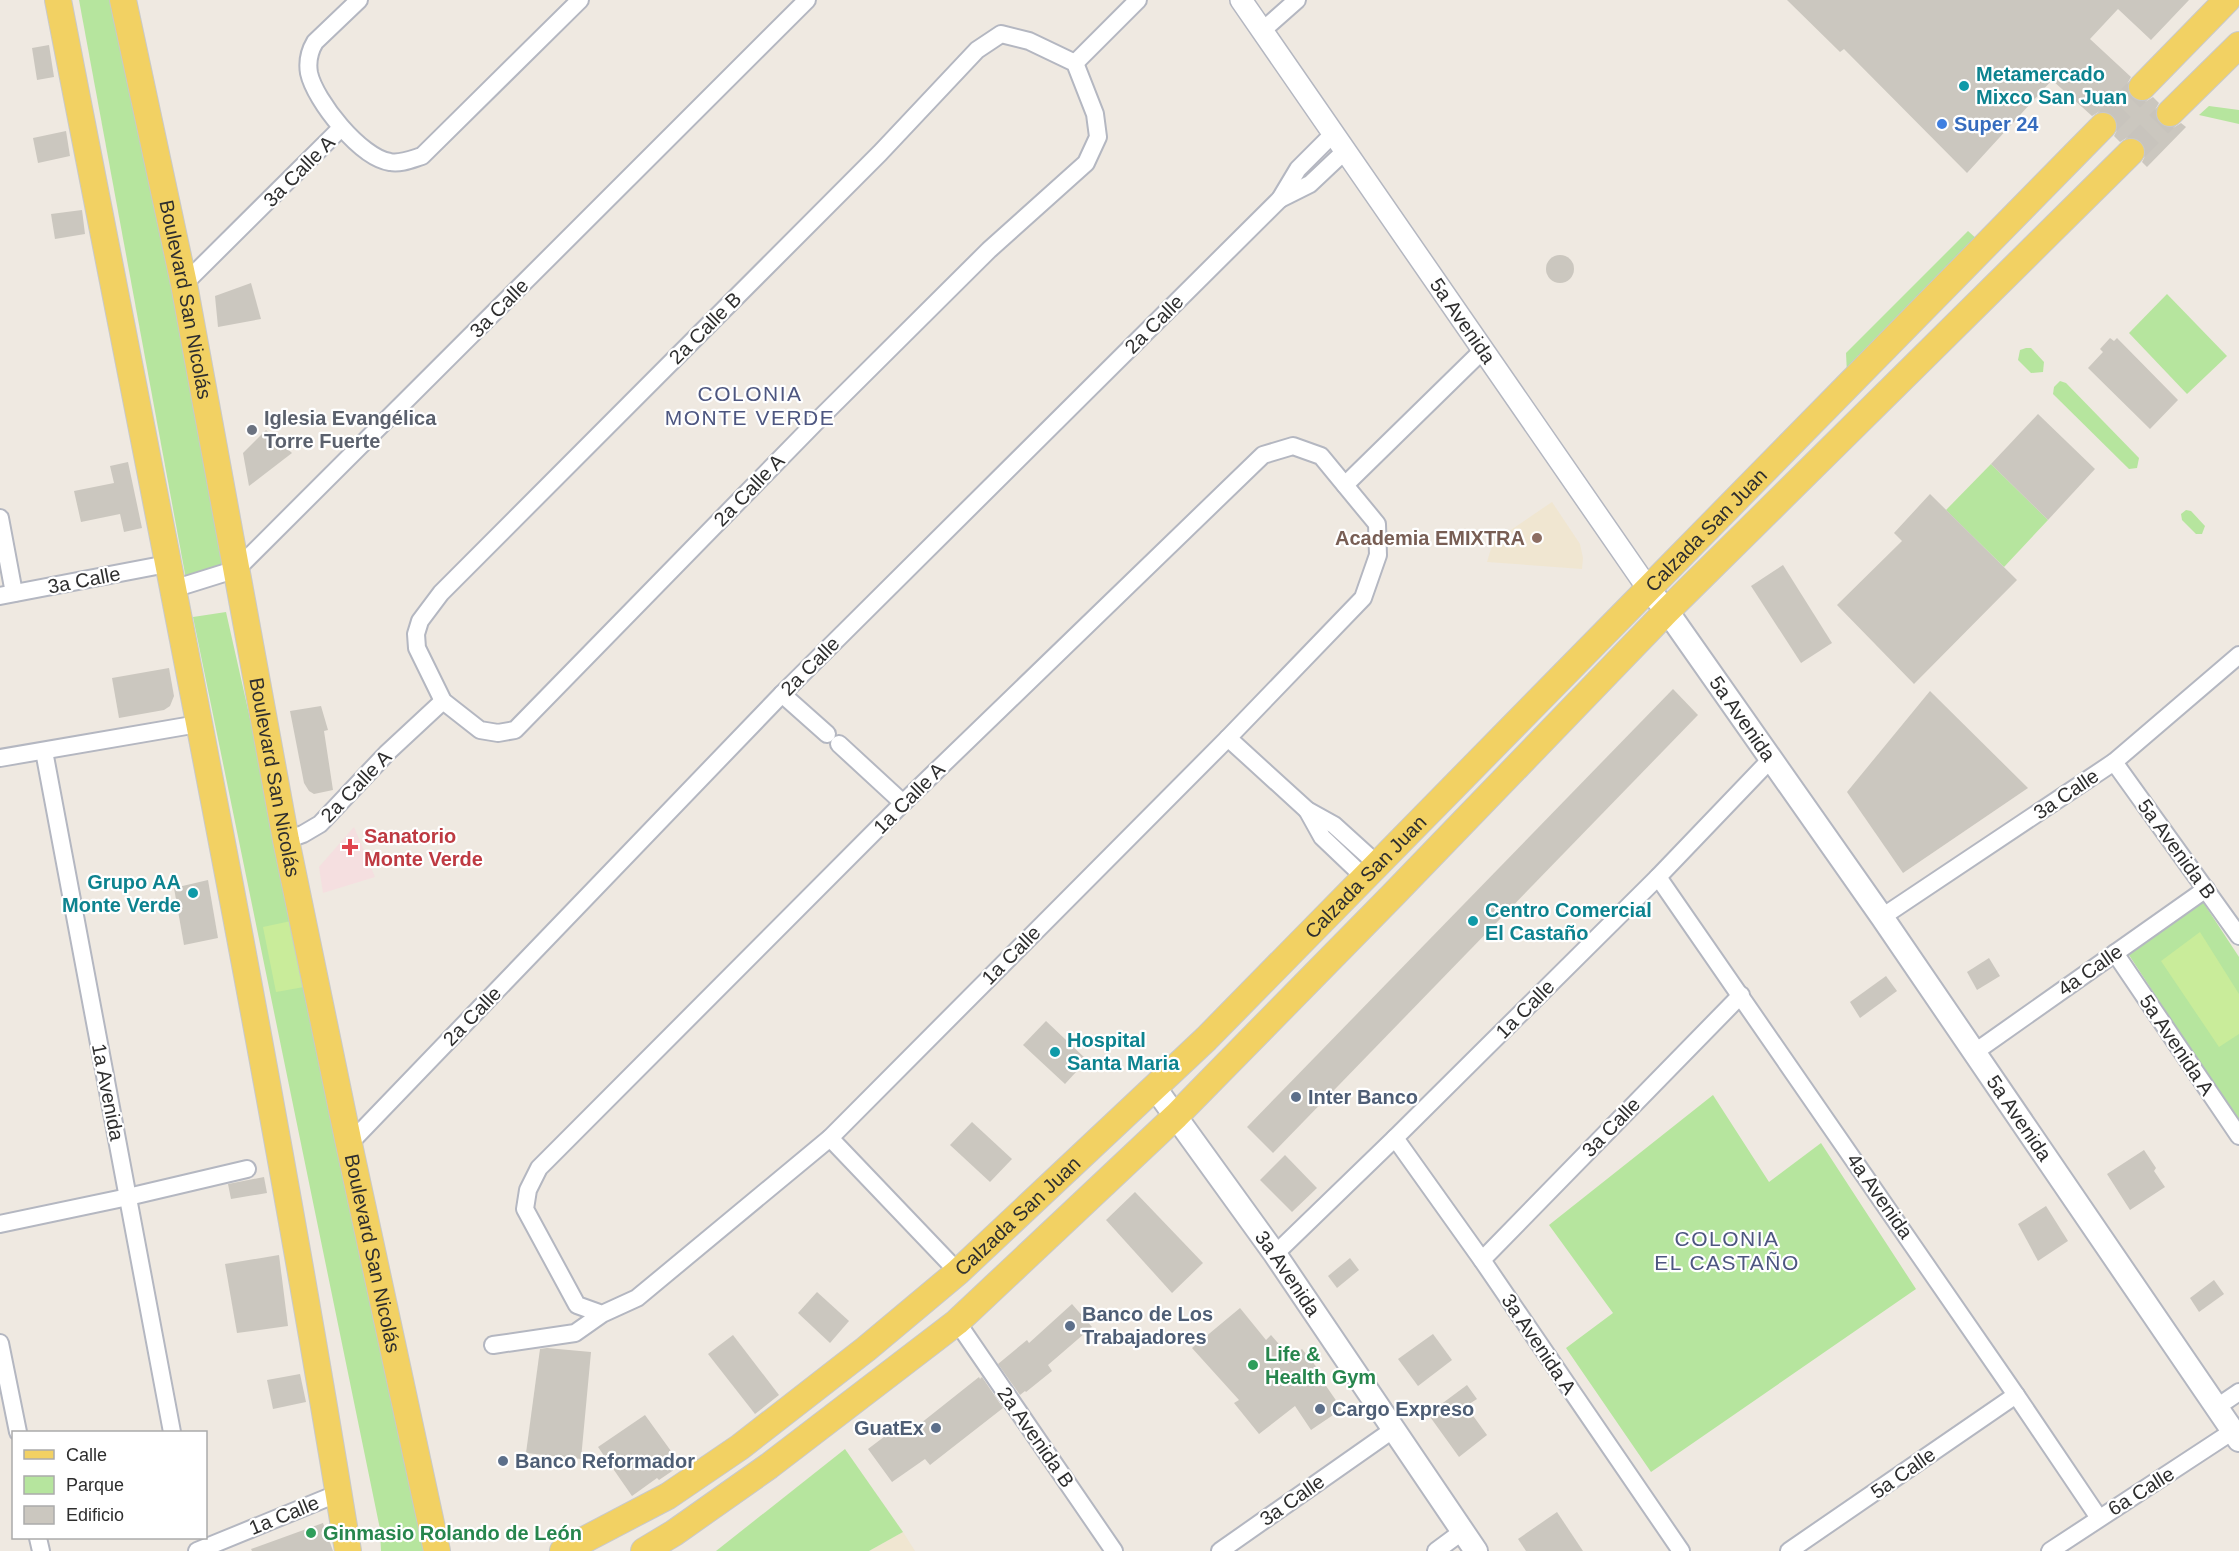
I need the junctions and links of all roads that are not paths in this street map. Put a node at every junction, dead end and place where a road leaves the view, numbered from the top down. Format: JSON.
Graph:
{"nodes":[{"id":1,"x":58,"y":0,"type":"edge"},
{"id":2,"x":123,"y":0,"type":"edge"},
{"id":3,"x":359,"y":0,"type":"edge"},
{"id":4,"x":580,"y":0,"type":"edge"},
{"id":5,"x":807,"y":0,"type":"edge"},
{"id":6,"x":1138,"y":0,"type":"edge"},
{"id":7,"x":1241,"y":0,"type":"edge"},
{"id":8,"x":1297,"y":0,"type":"edge"},
{"id":9,"x":2228,"y":0,"type":"edge"},
{"id":10,"x":1262,"y":31,"type":"junction"},
{"id":11,"x":2239,"y":45,"type":"edge"},
{"id":12,"x":1075,"y":63,"type":"junction"},
{"id":13,"x":2142,"y":87,"type":"tunnel mouth"},
{"id":14,"x":2170,"y":113,"type":"tunnel mouth"},
{"id":15,"x":2103,"y":126,"type":"tunnel mouth"},
{"id":16,"x":341,"y":128,"type":"junction"},
{"id":17,"x":1339,"y":143,"type":"junction"},
{"id":18,"x":2131,"y":152,"type":"tunnel mouth"},
{"id":19,"x":184,"y":284,"type":"junction"},
{"id":20,"x":1483,"y":350,"type":"junction"},
{"id":21,"x":1345,"y":485,"type":"junction"},
{"id":22,"x":0,"y":518,"type":"edge"},
{"id":23,"x":167,"y":564,"type":"junction"},
{"id":24,"x":237,"y":569,"type":"junction"},
{"id":25,"x":173,"y":589,"type":"junction"},
{"id":26,"x":1649,"y":590,"type":"junction"},
{"id":27,"x":7,"y":594,"type":"edge"},
{"id":28,"x":1667,"y":611,"type":"junction"},
{"id":29,"x":2238,"y":657,"type":"edge"},
{"id":30,"x":782,"y":694,"type":"junction"},
{"id":31,"x":443,"y":701,"type":"junction"},
{"id":32,"x":198,"y":724,"type":"junction"},
{"id":33,"x":1228,"y":738,"type":"junction"},
{"id":34,"x":44,"y":751,"type":"junction"},
{"id":35,"x":0,"y":758,"type":"edge"},
{"id":36,"x":1771,"y":759,"type":"junction"},
{"id":37,"x":2114,"y":762,"type":"junction"},
{"id":38,"x":903,"y":804,"type":"junction"},
{"id":39,"x":286,"y":840,"type":"junction"},
{"id":40,"x":1371,"y":871,"type":"junction"},
{"id":41,"x":1658,"y":877,"type":"junction"},
{"id":42,"x":2206,"y":889,"type":"junction"},
{"id":43,"x":1882,"y":917,"type":"junction"},
{"id":44,"x":2239,"y":936,"type":"edge"},
{"id":45,"x":2115,"y":953,"type":"junction"},
{"id":46,"x":1741,"y":995,"type":"junction"},
{"id":47,"x":1975,"y":1052,"type":"junction"},
{"id":48,"x":1155,"y":1088,"type":"junction"},
{"id":49,"x":1176,"y":1116,"type":"junction"},
{"id":50,"x":2239,"y":1136,"type":"edge"},
{"id":51,"x":830,"y":1138,"type":"junction"},
{"id":52,"x":1395,"y":1138,"type":"junction"},
{"id":53,"x":349,"y":1144,"type":"junction"},
{"id":54,"x":247,"y":1169,"type":"dead end"},
{"id":55,"x":128,"y":1197,"type":"junction"},
{"id":56,"x":0,"y":1224,"type":"edge"},
{"id":57,"x":1275,"y":1254,"type":"junction"},
{"id":58,"x":1482,"y":1260,"type":"junction"},
{"id":59,"x":958,"y":1272,"type":"junction"},
{"id":60,"x":602,"y":1314,"type":"junction"},
{"id":61,"x":957,"y":1322,"type":"junction"},
{"id":62,"x":0,"y":1343,"type":"edge"},
{"id":63,"x":493,"y":1345,"type":"dead end"},
{"id":64,"x":2239,"y":1392,"type":"edge"},
{"id":65,"x":2016,"y":1395,"type":"junction"},
{"id":66,"x":2217,"y":1407,"type":"junction"},
{"id":67,"x":1394,"y":1429,"type":"junction"},
{"id":68,"x":18,"y":1431,"type":"edge"},
{"id":69,"x":172,"y":1431,"type":"edge"},
{"id":70,"x":2236,"y":1435,"type":"edge"},
{"id":71,"x":339,"y":1493,"type":"junction"},
{"id":72,"x":2098,"y":1518,"type":"junction"},
{"id":73,"x":431,"y":1525,"type":"junction"},
{"id":74,"x":1462,"y":1531,"type":"junction"},
{"id":75,"x":196,"y":1551,"type":"edge"},
{"id":76,"x":348,"y":1551,"type":"edge"},
{"id":77,"x":423,"y":1551,"type":"edge"},
{"id":78,"x":437,"y":1551,"type":"edge"},
{"id":79,"x":563,"y":1551,"type":"edge"},
{"id":80,"x":644,"y":1551,"type":"edge"},
{"id":81,"x":1114,"y":1551,"type":"edge"},
{"id":82,"x":1220,"y":1551,"type":"edge"},
{"id":83,"x":1436,"y":1551,"type":"edge"},
{"id":84,"x":1476,"y":1551,"type":"edge"},
{"id":85,"x":1681,"y":1551,"type":"edge"},
{"id":86,"x":1789,"y":1551,"type":"edge"},
{"id":87,"x":2050,"y":1551,"type":"edge"}],
"edges":[{"from":1,"to":23,"type":"main road"},
{"from":2,"to":19,"type":"main road","name":"Boulevard San Nicolás"},
{"from":3,"to":16,"type":"street"},
{"from":4,"to":16,"type":"street","name":"3a Calle A"},
{"from":5,"to":24,"type":"street","name":"3a Calle"},
{"from":6,"to":12,"type":"street"},
{"from":7,"to":10,"type":"street","name":"5a Avenida"},
{"from":8,"to":10,"type":"street"},
{"from":9,"to":13,"type":"main road"},
{"from":10,"to":17,"type":"street","name":"5a Avenida"},
{"from":11,"to":14,"type":"main road"},
{"from":12,"to":31,"type":"street","name":"2a Calle B"},
{"from":12,"to":31,"type":"street","name":"2a Calle A"},
{"from":15,"to":26,"type":"main road","name":"Calzada San Juan"},
{"from":16,"to":19,"type":"street","name":"3a Calle A"},
{"from":17,"to":20,"type":"street","name":"5a Avenida"},
{"from":17,"to":30,"type":"street","name":"2a Calle"},
{"from":18,"to":28,"type":"main road","name":"Calzada San Juan"},
{"from":19,"to":24,"type":"main road","name":"Boulevard San Nicolás"},
{"from":20,"to":21,"type":"street"},
{"from":20,"to":26,"type":"street","name":"5a Avenida"},
{"from":21,"to":33,"type":"street","name":"1a Calle"},
{"from":21,"to":38,"type":"street","name":"1a Calle A"},
{"from":22,"to":27,"type":"street"},
{"from":23,"to":25,"type":"main road"},
{"from":23,"to":27,"type":"street","name":"3a Calle"},
{"from":24,"to":25,"type":"street","name":"3a Calle"},
{"from":24,"to":39,"type":"main road","name":"Boulevard San Nicolás"},
{"from":25,"to":32,"type":"main road"},
{"from":26,"to":28,"type":"main road","name":"5a Avenida"},
{"from":26,"to":40,"type":"main road","name":"Calzada San Juan"},
{"from":28,"to":36,"type":"main road","name":"5a Avenida"},
{"from":28,"to":49,"type":"main road","name":"Calzada San Juan"},
{"from":29,"to":37,"type":"street","name":"3a Calle"},
{"from":30,"to":38,"type":"street"},
{"from":30,"to":53,"type":"street","name":"2a Calle"},
{"from":31,"to":39,"type":"street","name":"2a Calle A"},
{"from":32,"to":34,"type":"street"},
{"from":32,"to":71,"type":"main road"},
{"from":33,"to":40,"type":"street"},
{"from":33,"to":51,"type":"street","name":"1a Calle"},
{"from":34,"to":35,"type":"street"},
{"from":34,"to":55,"type":"street","name":"1a Avenida"},
{"from":36,"to":41,"type":"street","name":"1a Calle"},
{"from":36,"to":43,"type":"main road","name":"5a Avenida"},
{"from":37,"to":42,"type":"street","name":"5a Avenida B"},
{"from":37,"to":43,"type":"street","name":"3a Calle"},
{"from":38,"to":60,"type":"street","name":"1a Calle A"},
{"from":39,"to":53,"type":"main road","name":"Boulevard San Nicolás"},
{"from":40,"to":48,"type":"main road","name":"Calzada San Juan"},
{"from":41,"to":46,"type":"street","name":"4a Avenida"},
{"from":41,"to":52,"type":"street","name":"1a Calle"},
{"from":42,"to":44,"type":"street","name":"5a Avenida B"},
{"from":42,"to":45,"type":"street","name":"4a Calle"},
{"from":43,"to":47,"type":"main road","name":"5a Avenida"},
{"from":45,"to":47,"type":"street","name":"4a Calle"},
{"from":45,"to":50,"type":"street","name":"5a Avenida A"},
{"from":46,"to":58,"type":"street","name":"3a Calle"},
{"from":46,"to":65,"type":"street","name":"4a Avenida"},
{"from":47,"to":66,"type":"main road","name":"5a Avenida"},
{"from":48,"to":49,"type":"main road","name":"3a Avenida"},
{"from":48,"to":59,"type":"main road","name":"Calzada San Juan"},
{"from":49,"to":57,"type":"main road","name":"3a Avenida"},
{"from":49,"to":61,"type":"main road","name":"Calzada San Juan"},
{"from":51,"to":59,"type":"street"},
{"from":51,"to":60,"type":"street","name":"1a Calle"},
{"from":52,"to":57,"type":"street","name":"1a Calle"},
{"from":52,"to":58,"type":"street","name":"3a Avenida A"},
{"from":53,"to":73,"type":"main road","name":"Boulevard San Nicolás"},
{"from":54,"to":55,"type":"street"},
{"from":55,"to":56,"type":"street"},
{"from":55,"to":69,"type":"street","name":"1a Avenida"},
{"from":57,"to":67,"type":"main road","name":"3a Avenida"},
{"from":58,"to":85,"type":"street","name":"3a Avenida A"},
{"from":59,"to":79,"type":"main road","name":"Calzada San Juan"},
{"from":60,"to":63,"type":"street","name":"1a Calle"},
{"from":61,"to":80,"type":"main road","name":"Calzada San Juan"},
{"from":61,"to":81,"type":"street","name":"2a Avenida B"},
{"from":62,"to":68,"type":"street"},
{"from":64,"to":66,"type":"street"},
{"from":65,"to":72,"type":"street","name":"4a Avenida"},
{"from":65,"to":86,"type":"street","name":"5a Calle"},
{"from":66,"to":70,"type":"main road","name":"5a Avenida"},
{"from":67,"to":74,"type":"main road","name":"3a Avenida"},
{"from":67,"to":82,"type":"street","name":"3a Calle"},
{"from":70,"to":72,"type":"street","name":"6a Calle"},
{"from":71,"to":75,"type":"street","name":"1a Calle"},
{"from":71,"to":76,"type":"main road"},
{"from":72,"to":87,"type":"street","name":"6a Calle"},
{"from":73,"to":77,"type":"main road"},
{"from":73,"to":78,"type":"main road","name":"Boulevard San Nicolás"},
{"from":74,"to":83,"type":"street"},
{"from":74,"to":84,"type":"main road","name":"3a Avenida"}]}
